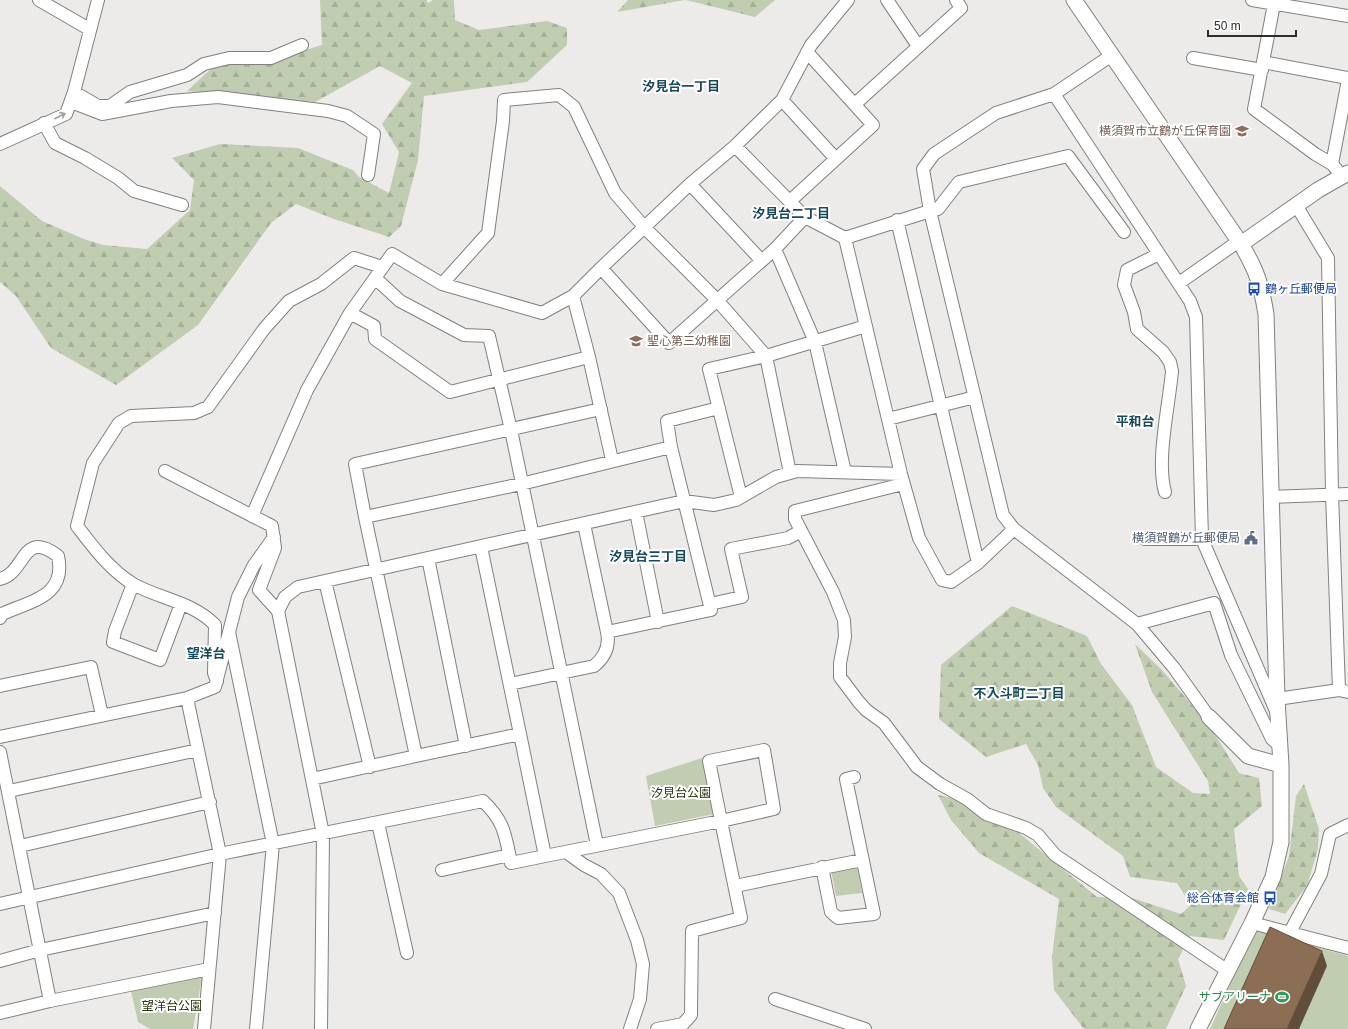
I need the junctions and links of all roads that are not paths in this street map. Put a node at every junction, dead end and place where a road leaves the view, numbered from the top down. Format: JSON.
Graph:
{"nodes":[{"id":1,"x":39,"y":0,"type":"edge"},
{"id":2,"x":98,"y":0,"type":"edge"},
{"id":3,"x":848,"y":0,"type":"edge"},
{"id":4,"x":887,"y":0,"type":"edge"},
{"id":5,"x":956,"y":0,"type":"edge"},
{"id":6,"x":1074,"y":0,"type":"edge"},
{"id":7,"x":1252,"y":0,"type":"edge"},
{"id":8,"x":1274,"y":4,"type":"junction"},
{"id":9,"x":1348,"y":16,"type":"edge"},
{"id":10,"x":89,"y":29,"type":"junction"},
{"id":11,"x":302,"y":45,"type":"dead end"},
{"id":12,"x":918,"y":46,"type":"junction"},
{"id":13,"x":807,"y":52,"type":"junction"},
{"id":14,"x":1112,"y":55,"type":"junction"},
{"id":15,"x":1193,"y":58,"type":"dead end"},
{"id":16,"x":1263,"y":66,"type":"junction"},
{"id":17,"x":1348,"y":79,"type":"edge"},
{"id":18,"x":1054,"y":94,"type":"junction"},
{"id":19,"x":72,"y":97,"type":"junction"},
{"id":20,"x":782,"y":100,"type":"junction"},
{"id":21,"x":854,"y":104,"type":"junction"},
{"id":22,"x":44,"y":123,"type":"junction"},
{"id":23,"x":0,"y":144,"type":"edge"},
{"id":24,"x":735,"y":146,"type":"junction"},
{"id":25,"x":836,"y":159,"type":"junction"},
{"id":26,"x":1332,"y":164,"type":"junction"},
{"id":27,"x":1345,"y":174,"type":"edge"},
{"id":28,"x":368,"y":175,"type":"dead end"},
{"id":29,"x":690,"y":184,"type":"junction"},
{"id":30,"x":790,"y":201,"type":"junction"},
{"id":31,"x":182,"y":205,"type":"dead end"},
{"id":32,"x":1296,"y":205,"type":"junction"},
{"id":33,"x":930,"y":211,"type":"junction"},
{"id":34,"x":805,"y":217,"type":"junction"},
{"id":35,"x":897,"y":220,"type":"junction"},
{"id":36,"x":645,"y":228,"type":"junction"},
{"id":37,"x":1124,"y":232,"type":"dead end"},
{"id":38,"x":845,"y":238,"type":"junction"},
{"id":39,"x":1240,"y":242,"type":"junction"},
{"id":40,"x":775,"y":249,"type":"junction"},
{"id":41,"x":1159,"y":254,"type":"junction"},
{"id":42,"x":761,"y":260,"type":"junction"},
{"id":43,"x":382,"y":267,"type":"junction"},
{"id":44,"x":601,"y":268,"type":"junction"},
{"id":45,"x":375,"y":278,"type":"junction"},
{"id":46,"x":1179,"y":283,"type":"junction"},
{"id":47,"x":442,"y":284,"type":"junction"},
{"id":48,"x":573,"y":296,"type":"junction"},
{"id":49,"x":717,"y":300,"type":"junction"},
{"id":50,"x":350,"y":313,"type":"junction"},
{"id":51,"x":866,"y":326,"type":"junction"},
{"id":52,"x":815,"y":342,"type":"junction"},
{"id":53,"x":766,"y":356,"type":"junction"},
{"id":54,"x":589,"y":357,"type":"junction"},
{"id":55,"x":498,"y":379,"type":"junction"},
{"id":56,"x":975,"y":397,"type":"junction"},
{"id":57,"x":942,"y":405,"type":"junction"},
{"id":58,"x":719,"y":408,"type":"junction"},
{"id":59,"x":601,"y":409,"type":"junction"},
{"id":60,"x":888,"y":419,"type":"junction"},
{"id":61,"x":511,"y":430,"type":"junction"},
{"id":62,"x":672,"y":447,"type":"junction"},
{"id":63,"x":612,"y":460,"type":"junction"},
{"id":64,"x":165,"y":471,"type":"dead end"},
{"id":65,"x":846,"y":472,"type":"junction"},
{"id":66,"x":790,"y":473,"type":"junction"},
{"id":67,"x":902,"y":479,"type":"junction"},
{"id":68,"x":521,"y":484,"type":"junction"},
{"id":69,"x":1165,"y":492,"type":"dead end"},
{"id":70,"x":1332,"y":494,"type":"junction"},
{"id":71,"x":1348,"y":494,"type":"edge"},
{"id":72,"x":1270,"y":497,"type":"junction"},
{"id":73,"x":741,"y":498,"type":"junction"},
{"id":74,"x":684,"y":501,"type":"junction"},
{"id":75,"x":636,"y":512,"type":"junction"},
{"id":76,"x":252,"y":516,"type":"junction"},
{"id":77,"x":365,"y":517,"type":"junction"},
{"id":78,"x":584,"y":524,"type":"junction"},
{"id":79,"x":1014,"y":529,"type":"junction"},
{"id":80,"x":801,"y":531,"type":"junction"},
{"id":81,"x":532,"y":535,"type":"junction"},
{"id":82,"x":274,"y":537,"type":"junction"},
{"id":83,"x":1144,"y":539,"type":"dead end"},
{"id":84,"x":1202,"y":539,"type":"junction"},
{"id":85,"x":481,"y":546,"type":"junction"},
{"id":86,"x":428,"y":558,"type":"junction"},
{"id":87,"x":978,"y":563,"type":"junction"},
{"id":88,"x":377,"y":570,"type":"junction"},
{"id":89,"x":0,"y":579,"type":"edge"},
{"id":90,"x":325,"y":581,"type":"junction"},
{"id":91,"x":133,"y":584,"type":"junction"},
{"id":92,"x":181,"y":604,"type":"junction"},
{"id":93,"x":710,"y":604,"type":"junction"},
{"id":94,"x":278,"y":611,"type":"junction"},
{"id":95,"x":0,"y":618,"type":"edge"},
{"id":96,"x":658,"y":622,"type":"junction"},
{"id":97,"x":1137,"y":624,"type":"junction"},
{"id":98,"x":229,"y":632,"type":"junction"},
{"id":99,"x":607,"y":632,"type":"junction"},
{"id":100,"x":561,"y":674,"type":"junction"},
{"id":101,"x":217,"y":681,"type":"junction"},
{"id":102,"x":510,"y":684,"type":"junction"},
{"id":103,"x":0,"y":686,"type":"edge"},
{"id":104,"x":1344,"y":691,"type":"edge"},
{"id":105,"x":187,"y":698,"type":"junction"},
{"id":106,"x":1277,"y":707,"type":"junction"},
{"id":107,"x":102,"y":715,"type":"junction"},
{"id":108,"x":1209,"y":717,"type":"joint"},
{"id":109,"x":520,"y":734,"type":"junction"},
{"id":110,"x":0,"y":737,"type":"edge"},
{"id":111,"x":466,"y":746,"type":"junction"},
{"id":112,"x":1280,"y":746,"type":"junction"},
{"id":113,"x":198,"y":750,"type":"junction"},
{"id":114,"x":0,"y":752,"type":"edge"},
{"id":115,"x":416,"y":756,"type":"junction"},
{"id":116,"x":1281,"y":765,"type":"junction"},
{"id":117,"x":370,"y":766,"type":"junction"},
{"id":118,"x":854,"y":777,"type":"dead end"},
{"id":119,"x":312,"y":779,"type":"junction"},
{"id":120,"x":9,"y":791,"type":"junction"},
{"id":121,"x":210,"y":802,"type":"junction"},
{"id":122,"x":721,"y":821,"type":"junction"},
{"id":123,"x":378,"y":823,"type":"junction"},
{"id":124,"x":1348,"y":825,"type":"edge"},
{"id":125,"x":323,"y":834,"type":"junction"},
{"id":126,"x":273,"y":844,"type":"junction"},
{"id":127,"x":20,"y":846,"type":"junction"},
{"id":128,"x":597,"y":846,"type":"junction"},
{"id":129,"x":566,"y":852,"type":"junction"},
{"id":130,"x":220,"y":854,"type":"junction"},
{"id":131,"x":509,"y":854,"type":"junction"},
{"id":132,"x":545,"y":856,"type":"junction"},
{"id":133,"x":862,"y":860,"type":"junction"},
{"id":134,"x":822,"y":867,"type":"junction"},
{"id":135,"x":442,"y":870,"type":"dead end"},
{"id":136,"x":735,"y":886,"type":"junction"},
{"id":137,"x":30,"y":896,"type":"junction"},
{"id":138,"x":0,"y":904,"type":"edge"},
{"id":139,"x":215,"y":912,"type":"junction"},
{"id":140,"x":1252,"y":923,"type":"junction"},
{"id":141,"x":1290,"y":932,"type":"junction"},
{"id":142,"x":1348,"y":948,"type":"edge"},
{"id":143,"x":40,"y":950,"type":"junction"},
{"id":144,"x":407,"y":953,"type":"dead end"},
{"id":145,"x":0,"y":961,"type":"edge"},
{"id":146,"x":209,"y":969,"type":"junction"},
{"id":147,"x":1228,"y":971,"type":"junction"},
{"id":148,"x":775,"y":999,"type":"dead end"},
{"id":149,"x":50,"y":1001,"type":"junction"},
{"id":150,"x":0,"y":1013,"type":"edge"},
{"id":151,"x":204,"y":1029,"type":"edge"},
{"id":152,"x":256,"y":1029,"type":"edge"},
{"id":153,"x":321,"y":1029,"type":"edge"},
{"id":154,"x":630,"y":1029,"type":"edge"},
{"id":155,"x":657,"y":1029,"type":"edge"},
{"id":156,"x":865,"y":1029,"type":"edge"},
{"id":157,"x":1198,"y":1029,"type":"edge"}],
"edges":[{"from":1,"to":10,"type":"street"},
{"from":2,"to":10,"type":"street"},
{"from":3,"to":13,"type":"street"},
{"from":4,"to":12,"type":"street"},
{"from":5,"to":12,"type":"street"},
{"from":6,"to":14,"type":"street"},
{"from":7,"to":8,"type":"street"},
{"from":8,"to":9,"type":"street"},
{"from":8,"to":16,"type":"street"},
{"from":10,"to":19,"type":"street"},
{"from":11,"to":19,"type":"street"},
{"from":12,"to":21,"type":"street"},
{"from":13,"to":20,"type":"street"},
{"from":13,"to":21,"type":"street"},
{"from":14,"to":18,"type":"street"},
{"from":14,"to":39,"type":"street"},
{"from":15,"to":16,"type":"street"},
{"from":16,"to":17,"type":"street"},
{"from":16,"to":26,"type":"street"},
{"from":17,"to":26,"type":"street"},
{"from":18,"to":33,"type":"street"},
{"from":18,"to":41,"type":"street"},
{"from":22,"to":19,"type":"street","one_way":true},
{"from":19,"to":28,"type":"street"},
{"from":20,"to":24,"type":"street"},
{"from":20,"to":25,"type":"street"},
{"from":21,"to":25,"type":"street"},
{"from":22,"to":23,"type":"street"},
{"from":22,"to":31,"type":"street"},
{"from":24,"to":29,"type":"street"},
{"from":24,"to":30,"type":"street"},
{"from":25,"to":30,"type":"street"},
{"from":26,"to":27,"type":"street"},
{"from":27,"to":32,"type":"street"},
{"from":29,"to":36,"type":"street"},
{"from":29,"to":42,"type":"street"},
{"from":30,"to":34,"type":"street"},
{"from":32,"to":39,"type":"street"},
{"from":32,"to":70,"type":"street"},
{"from":33,"to":35,"type":"street"},
{"from":33,"to":37,"type":"street"},
{"from":33,"to":56,"type":"street"},
{"from":34,"to":38,"type":"street"},
{"from":34,"to":40,"type":"street"},
{"from":35,"to":38,"type":"street"},
{"from":35,"to":57,"type":"street"},
{"from":36,"to":44,"type":"street"},
{"from":36,"to":47,"type":"street"},
{"from":36,"to":49,"type":"street"},
{"from":38,"to":51,"type":"street"},
{"from":39,"to":46,"type":"street"},
{"from":39,"to":72,"type":"street"},
{"from":40,"to":42,"type":"street"},
{"from":40,"to":52,"type":"street"},
{"from":41,"to":46,"type":"street"},
{"from":41,"to":69,"type":"street"},
{"from":42,"to":49,"type":"street"},
{"from":43,"to":45,"type":"street"},
{"from":43,"to":47,"type":"street"},
{"from":43,"to":91,"type":"street"},
{"from":44,"to":48,"type":"street"},
{"from":44,"to":49,"type":"street"},
{"from":45,"to":50,"type":"street"},
{"from":45,"to":55,"type":"street"},
{"from":46,"to":84,"type":"street"},
{"from":47,"to":48,"type":"street"},
{"from":48,"to":54,"type":"street"},
{"from":49,"to":53,"type":"street"},
{"from":50,"to":55,"type":"street"},
{"from":50,"to":76,"type":"street"},
{"from":51,"to":52,"type":"street"},
{"from":51,"to":60,"type":"street"},
{"from":52,"to":53,"type":"street"},
{"from":52,"to":65,"type":"street"},
{"from":53,"to":58,"type":"street"},
{"from":53,"to":66,"type":"street"},
{"from":54,"to":55,"type":"street"},
{"from":54,"to":59,"type":"street"},
{"from":55,"to":61,"type":"street"},
{"from":56,"to":57,"type":"street"},
{"from":56,"to":79,"type":"street"},
{"from":57,"to":60,"type":"street"},
{"from":57,"to":87,"type":"street"},
{"from":58,"to":62,"type":"street"},
{"from":58,"to":73,"type":"street"},
{"from":59,"to":61,"type":"street"},
{"from":59,"to":63,"type":"street"},
{"from":60,"to":67,"type":"street"},
{"from":61,"to":68,"type":"street"},
{"from":61,"to":77,"type":"street"},
{"from":62,"to":63,"type":"street"},
{"from":62,"to":74,"type":"street"},
{"from":63,"to":68,"type":"street"},
{"from":64,"to":76,"type":"street"},
{"from":65,"to":66,"type":"street"},
{"from":65,"to":67,"type":"street"},
{"from":66,"to":73,"type":"street"},
{"from":67,"to":80,"type":"street"},
{"from":67,"to":87,"type":"street"},
{"from":68,"to":77,"type":"street"},
{"from":68,"to":81,"type":"street"},
{"from":70,"to":71,"type":"street"},
{"from":70,"to":72,"type":"street"},
{"from":70,"to":104,"type":"street"},
{"from":72,"to":106,"type":"street"},
{"from":73,"to":74,"type":"street"},
{"from":74,"to":75,"type":"street"},
{"from":74,"to":93,"type":"street"},
{"from":75,"to":78,"type":"street"},
{"from":75,"to":96,"type":"street"},
{"from":76,"to":82,"type":"street"},
{"from":77,"to":88,"type":"street"},
{"from":78,"to":81,"type":"street"},
{"from":78,"to":99,"type":"street"},
{"from":79,"to":87,"type":"street"},
{"from":79,"to":97,"type":"street"},
{"from":80,"to":93,"type":"street"},
{"from":80,"to":147,"type":"street"},
{"from":81,"to":85,"type":"street"},
{"from":81,"to":100,"type":"street"},
{"from":82,"to":94,"type":"street"},
{"from":82,"to":98,"type":"street"},
{"from":83,"to":84,"type":"street"},
{"from":84,"to":106,"type":"street"},
{"from":85,"to":86,"type":"street"},
{"from":85,"to":102,"type":"street"},
{"from":86,"to":88,"type":"street"},
{"from":86,"to":111,"type":"street"},
{"from":88,"to":90,"type":"street"},
{"from":88,"to":115,"type":"street"},
{"from":89,"to":95,"type":"street"},
{"from":90,"to":94,"type":"street"},
{"from":90,"to":117,"type":"street"},
{"from":91,"to":92,"type":"street"},
{"from":91,"to":92,"type":"street"},
{"from":92,"to":101,"type":"street"},
{"from":93,"to":96,"type":"street"},
{"from":94,"to":119,"type":"street"},
{"from":96,"to":99,"type":"street"},
{"from":97,"to":108,"type":"street"},
{"from":97,"to":112,"type":"street"},
{"from":98,"to":101,"type":"street"},
{"from":98,"to":126,"type":"street"},
{"from":99,"to":100,"type":"street"},
{"from":100,"to":102,"type":"street"},
{"from":100,"to":128,"type":"street"},
{"from":101,"to":105,"type":"street"},
{"from":102,"to":109,"type":"street"},
{"from":103,"to":107,"type":"street"},
{"from":104,"to":106,"type":"street"},
{"from":105,"to":107,"type":"street"},
{"from":105,"to":113,"type":"street"},
{"from":106,"to":112,"type":"street"},
{"from":107,"to":110,"type":"street"},
{"from":108,"to":116,"type":"street"},
{"from":109,"to":111,"type":"street"},
{"from":109,"to":132,"type":"street"},
{"from":111,"to":115,"type":"street"},
{"from":112,"to":116,"type":"street"},
{"from":113,"to":120,"type":"street"},
{"from":113,"to":121,"type":"street"},
{"from":114,"to":120,"type":"street"},
{"from":115,"to":117,"type":"street"},
{"from":116,"to":140,"type":"street"},
{"from":117,"to":119,"type":"street"},
{"from":118,"to":133,"type":"street"},
{"from":119,"to":125,"type":"street"},
{"from":120,"to":127,"type":"street"},
{"from":121,"to":127,"type":"street"},
{"from":121,"to":130,"type":"street"},
{"from":122,"to":122,"type":"street"},
{"from":122,"to":128,"type":"street"},
{"from":122,"to":136,"type":"street"},
{"from":123,"to":125,"type":"street"},
{"from":123,"to":131,"type":"street"},
{"from":123,"to":144,"type":"street"},
{"from":124,"to":141,"type":"street"},
{"from":125,"to":126,"type":"street"},
{"from":125,"to":153,"type":"street"},
{"from":126,"to":130,"type":"street"},
{"from":126,"to":152,"type":"street"},
{"from":127,"to":137,"type":"street"},
{"from":128,"to":129,"type":"street"},
{"from":129,"to":132,"type":"street"},
{"from":129,"to":154,"type":"street"},
{"from":130,"to":137,"type":"street"},
{"from":130,"to":139,"type":"street"},
{"from":131,"to":132,"type":"street"},
{"from":131,"to":135,"type":"street"},
{"from":133,"to":134,"type":"street"},
{"from":133,"to":134,"type":"street"},
{"from":134,"to":136,"type":"street"},
{"from":136,"to":155,"type":"street"},
{"from":137,"to":138,"type":"street"},
{"from":137,"to":143,"type":"street"},
{"from":139,"to":143,"type":"street"},
{"from":139,"to":146,"type":"street"},
{"from":140,"to":141,"type":"street"},
{"from":140,"to":147,"type":"street"},
{"from":141,"to":142,"type":"street"},
{"from":143,"to":145,"type":"street"},
{"from":143,"to":149,"type":"street"},
{"from":146,"to":149,"type":"street"},
{"from":146,"to":151,"type":"street"},
{"from":147,"to":157,"type":"street"},
{"from":148,"to":156,"type":"street"},
{"from":149,"to":150,"type":"street"}]}
